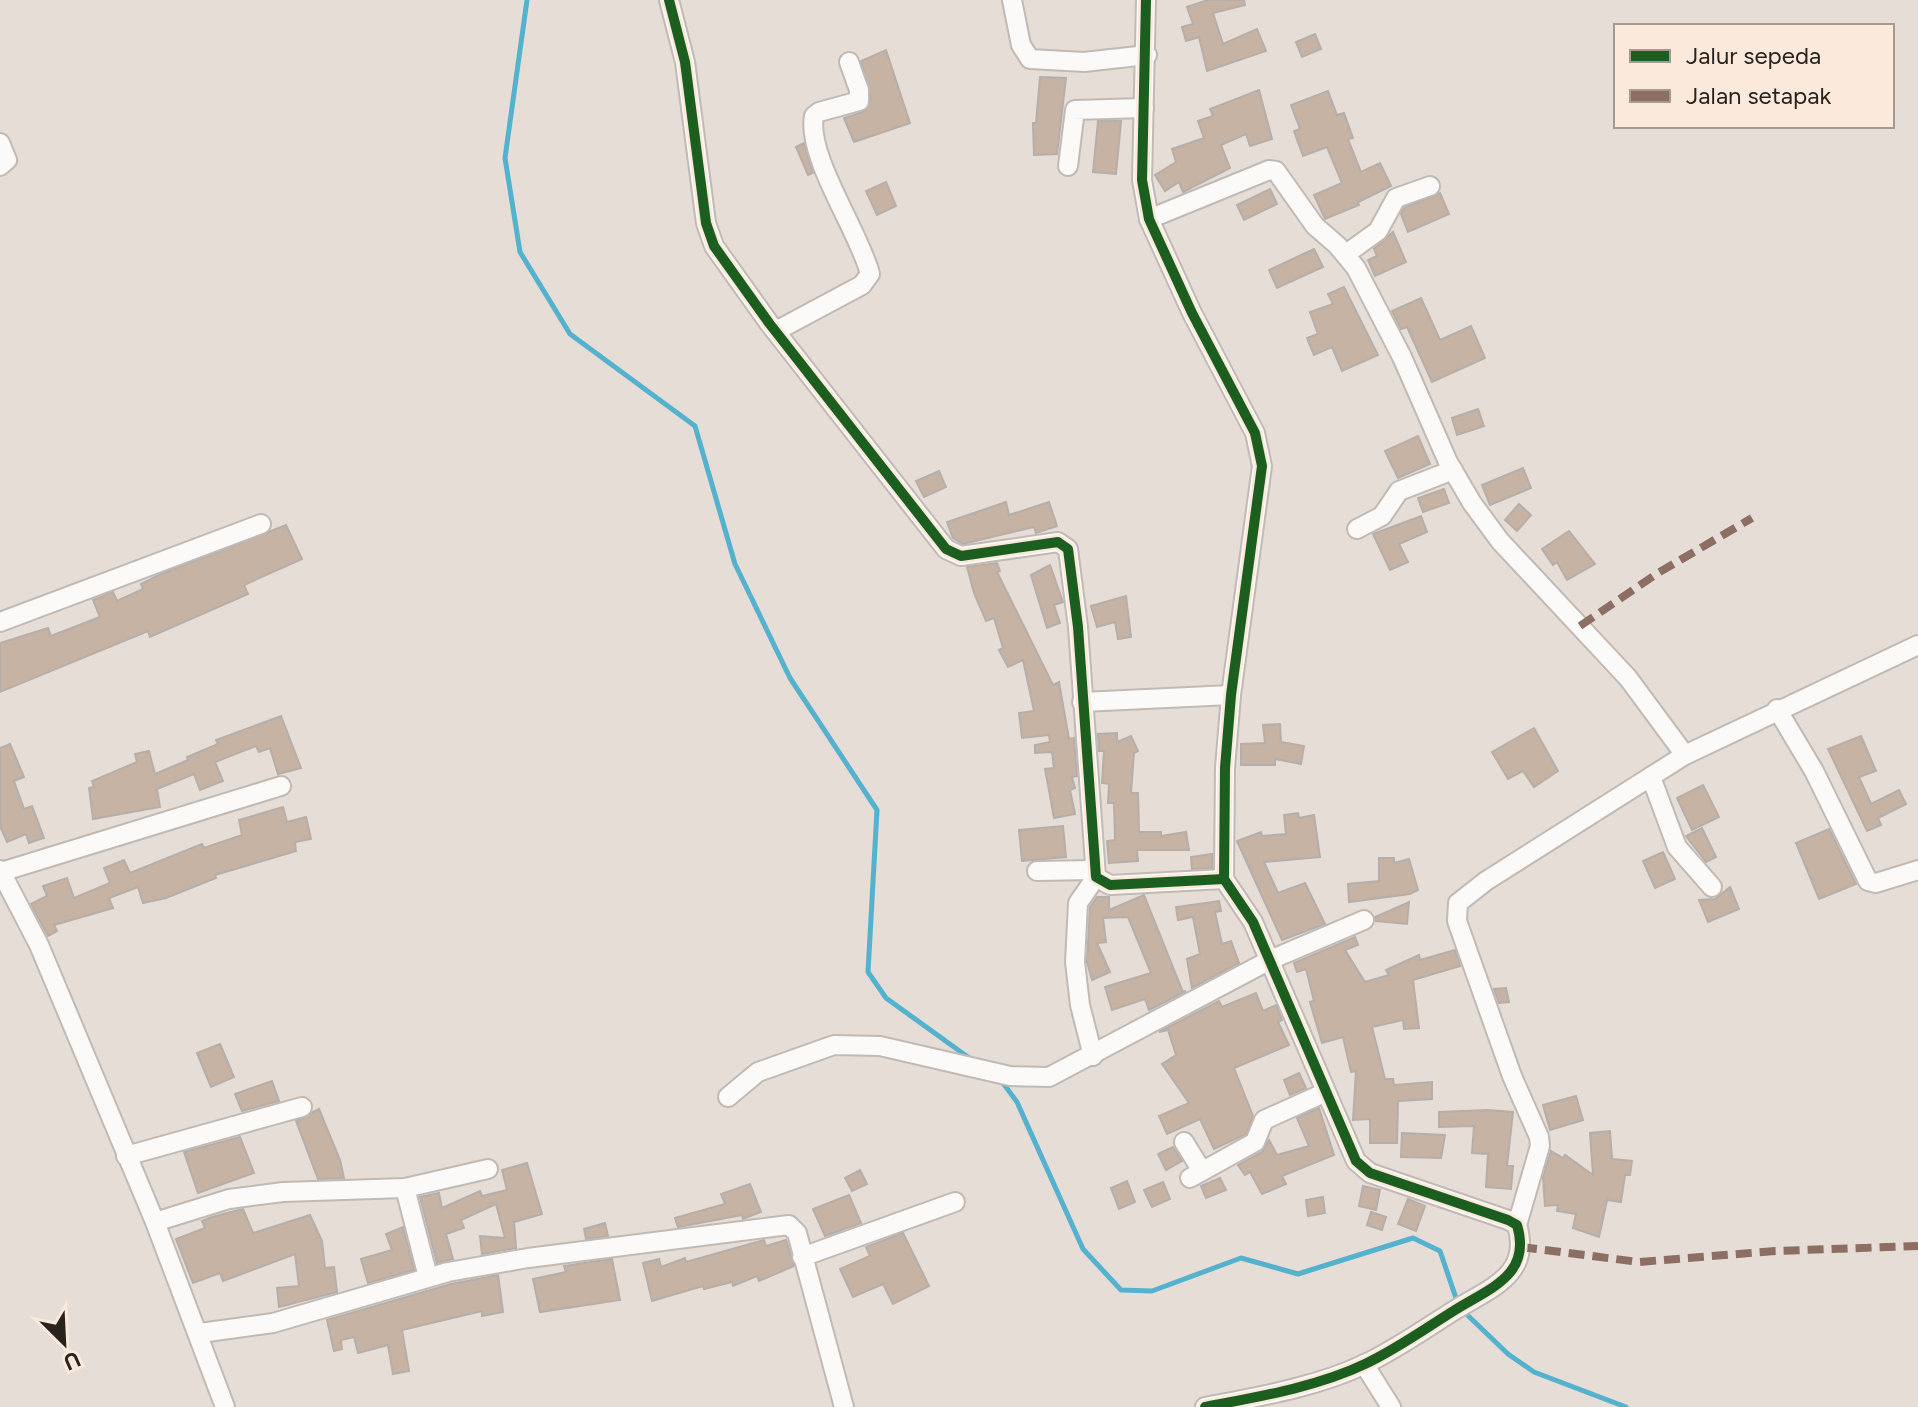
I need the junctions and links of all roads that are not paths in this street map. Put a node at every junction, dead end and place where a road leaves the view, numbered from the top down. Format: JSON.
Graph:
{"nodes":[{"id":1,"x":669,"y":0,"type":"edge"},
{"id":2,"x":1012,"y":0,"type":"edge"},
{"id":3,"x":1146,"y":0,"type":"edge"},
{"id":4,"x":1147,"y":55,"type":"junction"},
{"id":5,"x":849,"y":62,"type":"dead end"},
{"id":6,"x":1144,"y":108,"type":"junction"},
{"id":7,"x":0,"y":143,"type":"edge"},
{"id":8,"x":0,"y":166,"type":"edge"},
{"id":9,"x":1068,"y":166,"type":"dead end"},
{"id":10,"x":1430,"y":186,"type":"dead end"},
{"id":11,"x":1149,"y":219,"type":"junction"},
{"id":12,"x":1346,"y":254,"type":"junction"},
{"id":13,"x":776,"y":331,"type":"junction"},
{"id":14,"x":1453,"y":470,"type":"junction"},
{"id":15,"x":261,"y":524,"type":"dead end"},
{"id":16,"x":1357,"y":529,"type":"dead end"},
{"id":17,"x":0,"y":622,"type":"edge"},
{"id":18,"x":1918,"y":645,"type":"edge"},
{"id":19,"x":1231,"y":695,"type":"junction"},
{"id":20,"x":1082,"y":702,"type":"junction"},
{"id":21,"x":1777,"y":709,"type":"junction"},
{"id":22,"x":1685,"y":755,"type":"junction"},
{"id":23,"x":1651,"y":777,"type":"junction"},
{"id":24,"x":281,"y":786,"type":"dead end"},
{"id":25,"x":1918,"y":870,"type":"edge"},
{"id":26,"x":1,"y":871,"type":"edge"},
{"id":27,"x":1037,"y":871,"type":"dead end"},
{"id":28,"x":1095,"y":874,"type":"junction"},
{"id":29,"x":1224,"y":879,"type":"junction"},
{"id":30,"x":1712,"y":887,"type":"dead end"},
{"id":31,"x":1364,"y":920,"type":"dead end"},
{"id":32,"x":1270,"y":960,"type":"junction"},
{"id":33,"x":1093,"y":1056,"type":"junction"},
{"id":34,"x":1324,"y":1093,"type":"junction"},
{"id":35,"x":728,"y":1097,"type":"dead end"},
{"id":36,"x":302,"y":1107,"type":"dead end"},
{"id":37,"x":1184,"y":1142,"type":"dead end"},
{"id":38,"x":126,"y":1156,"type":"junction"},
{"id":39,"x":488,"y":1169,"type":"dead end"},
{"id":40,"x":405,"y":1188,"type":"junction"},
{"id":41,"x":955,"y":1202,"type":"dead end"},
{"id":42,"x":155,"y":1222,"type":"junction"},
{"id":43,"x":1517,"y":1225,"type":"junction"},
{"id":44,"x":802,"y":1257,"type":"junction"},
{"id":45,"x":428,"y":1277,"type":"junction"},
{"id":46,"x":200,"y":1333,"type":"junction"},
{"id":47,"x":1364,"y":1364,"type":"junction"},
{"id":48,"x":225,"y":1407,"type":"edge"},
{"id":49,"x":844,"y":1407,"type":"edge"},
{"id":50,"x":1205,"y":1407,"type":"edge"},
{"id":51,"x":1391,"y":1407,"type":"edge"}],
"edges":[{"from":1,"to":13,"type":"street"},
{"from":2,"to":4,"type":"street"},
{"from":3,"to":4,"type":"street"},
{"from":4,"to":6,"type":"street"},
{"from":5,"to":13,"type":"street"},
{"from":6,"to":9,"type":"street"},
{"from":6,"to":11,"type":"street"},
{"from":7,"to":8,"type":"street"},
{"from":10,"to":12,"type":"street"},
{"from":11,"to":12,"type":"street"},
{"from":11,"to":19,"type":"street"},
{"from":12,"to":14,"type":"street"},
{"from":13,"to":20,"type":"street"},
{"from":14,"to":16,"type":"street"},
{"from":14,"to":22,"type":"street"},
{"from":15,"to":17,"type":"street"},
{"from":18,"to":21,"type":"street"},
{"from":19,"to":20,"type":"street"},
{"from":19,"to":29,"type":"street"},
{"from":20,"to":28,"type":"street"},
{"from":21,"to":22,"type":"street"},
{"from":21,"to":25,"type":"street"},
{"from":22,"to":23,"type":"street"},
{"from":23,"to":30,"type":"street"},
{"from":23,"to":43,"type":"street"},
{"from":24,"to":26,"type":"street"},
{"from":26,"to":38,"type":"street"},
{"from":27,"to":28,"type":"street"},
{"from":28,"to":29,"type":"street"},
{"from":28,"to":33,"type":"street"},
{"from":29,"to":32,"type":"street"},
{"from":31,"to":32,"type":"street"},
{"from":32,"to":33,"type":"street"},
{"from":32,"to":34,"type":"street"},
{"from":33,"to":35,"type":"street"},
{"from":34,"to":37,"type":"street"},
{"from":34,"to":43,"type":"street"},
{"from":36,"to":38,"type":"street"},
{"from":38,"to":42,"type":"street"},
{"from":39,"to":40,"type":"street"},
{"from":40,"to":42,"type":"street"},
{"from":40,"to":45,"type":"street"},
{"from":41,"to":44,"type":"street"},
{"from":42,"to":46,"type":"street"},
{"from":43,"to":47,"type":"street"},
{"from":44,"to":45,"type":"street"},
{"from":44,"to":49,"type":"street"},
{"from":45,"to":46,"type":"street"},
{"from":46,"to":48,"type":"street"},
{"from":47,"to":50,"type":"street"},
{"from":47,"to":51,"type":"street"}]}
